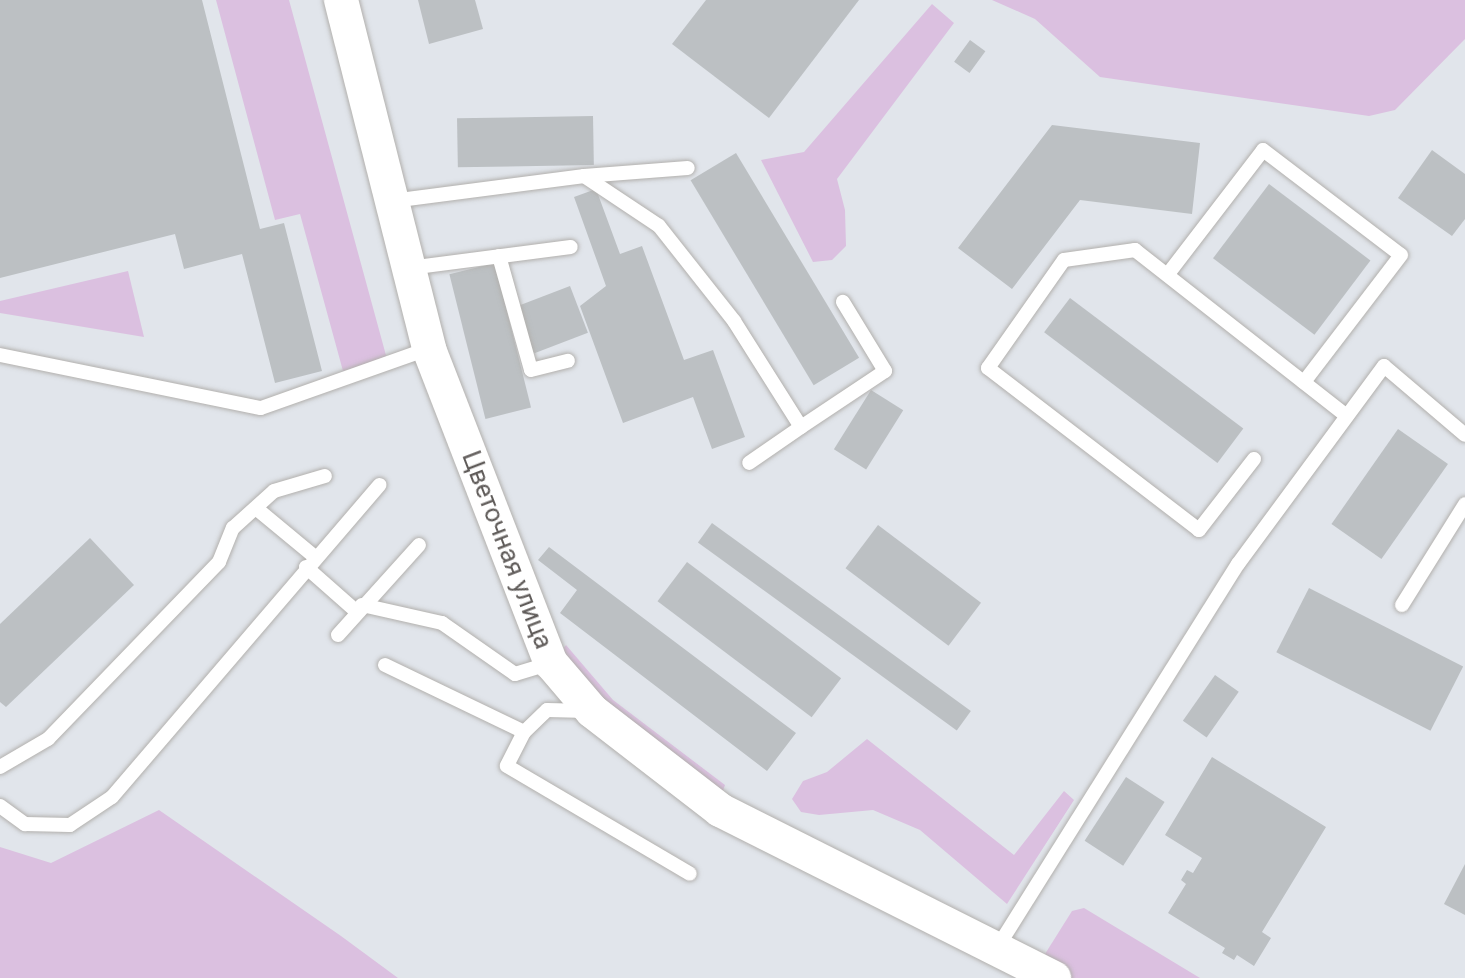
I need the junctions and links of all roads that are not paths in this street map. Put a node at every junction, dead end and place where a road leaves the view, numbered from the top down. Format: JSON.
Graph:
{"nodes":[{"id":1,"x":341,"y":0,"type":"edge"},
{"id":2,"x":688,"y":168,"type":"dead end"},
{"id":3,"x":584,"y":176,"type":"junction"},
{"id":4,"x":391,"y":201,"type":"junction"},
{"id":5,"x":571,"y":247,"type":"dead end"},
{"id":6,"x":499,"y":256,"type":"junction"},
{"id":7,"x":408,"y":268,"type":"junction"},
{"id":8,"x":1168,"y":274,"type":"junction"},
{"id":9,"x":843,"y":302,"type":"dead end"},
{"id":10,"x":429,"y":349,"type":"junction"},
{"id":11,"x":0,"y":355,"type":"edge"},
{"id":12,"x":568,"y":361,"type":"dead end"},
{"id":13,"x":1304,"y":382,"type":"junction"},
{"id":14,"x":1347,"y":416,"type":"junction"},
{"id":15,"x":801,"y":427,"type":"junction"},
{"id":16,"x":1465,"y":435,"type":"edge"},
{"id":17,"x":1254,"y":459,"type":"dead end"},
{"id":18,"x":749,"y":463,"type":"dead end"},
{"id":19,"x":325,"y":476,"type":"dead end"},
{"id":20,"x":379,"y":485,"type":"dead end"},
{"id":21,"x":1465,"y":504,"type":"edge"},
{"id":22,"x":257,"y":509,"type":"junction"},
{"id":23,"x":419,"y":545,"type":"dead end"},
{"id":24,"x":310,"y":562,"type":"junction"},
{"id":25,"x":1402,"y":605,"type":"dead end"},
{"id":26,"x":360,"y":609,"type":"junction"},
{"id":27,"x":338,"y":635,"type":"dead end"},
{"id":28,"x":551,"y":663,"type":"junction"},
{"id":29,"x":385,"y":665,"type":"dead end"},
{"id":30,"x":592,"y":711,"type":"junction"},
{"id":31,"x":524,"y":732,"type":"junction"},
{"id":32,"x":0,"y":767,"type":"edge"},
{"id":33,"x":0,"y":806,"type":"edge"},
{"id":34,"x":690,"y":874,"type":"dead end"},
{"id":35,"x":997,"y":948,"type":"junction"},
{"id":36,"x":1054,"y":978,"type":"edge"}],
"edges":[{"from":1,"to":4,"type":"street","name":"Цветочная улица"},
{"from":2,"to":3,"type":"lane"},
{"from":3,"to":4,"type":"lane"},
{"from":3,"to":15,"type":"lane"},
{"from":4,"to":7,"type":"street","name":"Цветочная улица"},
{"from":5,"to":6,"type":"lane"},
{"from":6,"to":7,"type":"lane"},
{"from":6,"to":12,"type":"lane"},
{"from":7,"to":10,"type":"street","name":"Цветочная улица"},
{"from":8,"to":13,"type":"lane"},
{"from":8,"to":13,"type":"lane"},
{"from":8,"to":17,"type":"lane"},
{"from":9,"to":15,"type":"lane"},
{"from":10,"to":11,"type":"lane"},
{"from":10,"to":28,"type":"street","name":"Цветочная улица"},
{"from":13,"to":14,"type":"lane"},
{"from":14,"to":16,"type":"lane"},
{"from":14,"to":35,"type":"lane"},
{"from":15,"to":18,"type":"lane"},
{"from":19,"to":22,"type":"lane"},
{"from":20,"to":24,"type":"lane"},
{"from":21,"to":25,"type":"lane"},
{"from":22,"to":24,"type":"lane"},
{"from":22,"to":32,"type":"lane"},
{"from":23,"to":26,"type":"lane"},
{"from":24,"to":26,"type":"lane"},
{"from":24,"to":33,"type":"lane"},
{"from":26,"to":27,"type":"lane"},
{"from":26,"to":28,"type":"lane"},
{"from":28,"to":30,"type":"street","name":"Цветочная улица"},
{"from":29,"to":31,"type":"lane"},
{"from":30,"to":31,"type":"lane"},
{"from":30,"to":35,"type":"street","name":"Цветочная улица"},
{"from":31,"to":34,"type":"lane"},
{"from":35,"to":36,"type":"street","name":"Цветочная улица"}]}
